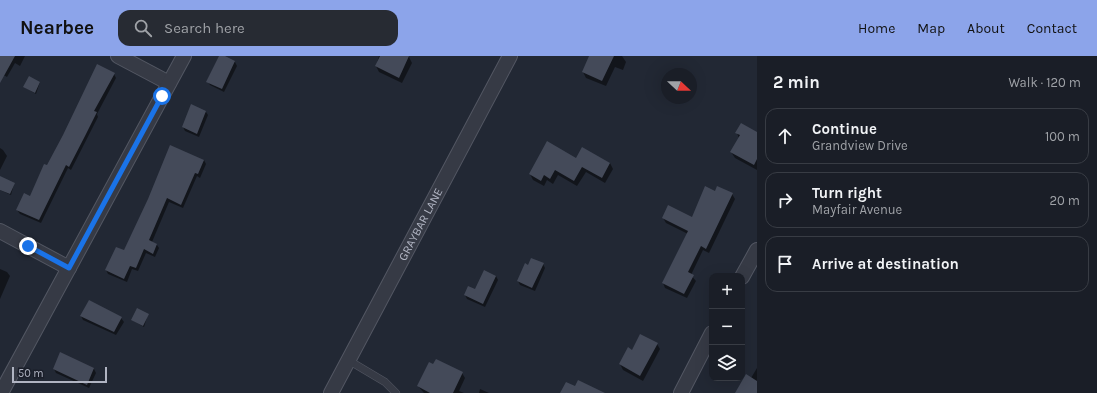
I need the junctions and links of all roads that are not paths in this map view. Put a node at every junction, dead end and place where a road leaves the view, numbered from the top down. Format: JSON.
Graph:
{"nodes":[{"id":1,"x":118,"y":56,"type":"edge"},
{"id":2,"x":184,"y":56,"type":"edge"},
{"id":3,"x":510,"y":56,"type":"edge"},
{"id":4,"x":169,"y":83,"type":"junction"},
{"id":5,"x":0,"y":231,"type":"edge"},
{"id":6,"x":757,"y":250,"type":"edge"},
{"id":7,"x":69,"y":268,"type":"junction"},
{"id":8,"x":744,"y":273,"type":"edge"},
{"id":9,"x":709,"y":339,"type":"edge"},
{"id":10,"x":348,"y":360,"type":"junction"},
{"id":11,"x":1,"y":393,"type":"edge"},
{"id":12,"x":330,"y":393,"type":"edge"},
{"id":13,"x":396,"y":393,"type":"edge"},
{"id":14,"x":681,"y":393,"type":"edge"}],
"edges":[{"from":1,"to":4,"type":"street"},
{"from":2,"to":4,"type":"street"},
{"from":3,"to":10,"type":"street","name":"GRAYBAR LANE"},
{"from":4,"to":7,"type":"street"},
{"from":5,"to":7,"type":"street"},
{"from":6,"to":8,"type":"street"},
{"from":7,"to":11,"type":"street"},
{"from":9,"to":14,"type":"street"},
{"from":10,"to":12,"type":"street","name":"GRAYBAR LANE"},
{"from":10,"to":13,"type":"lane"}]}
